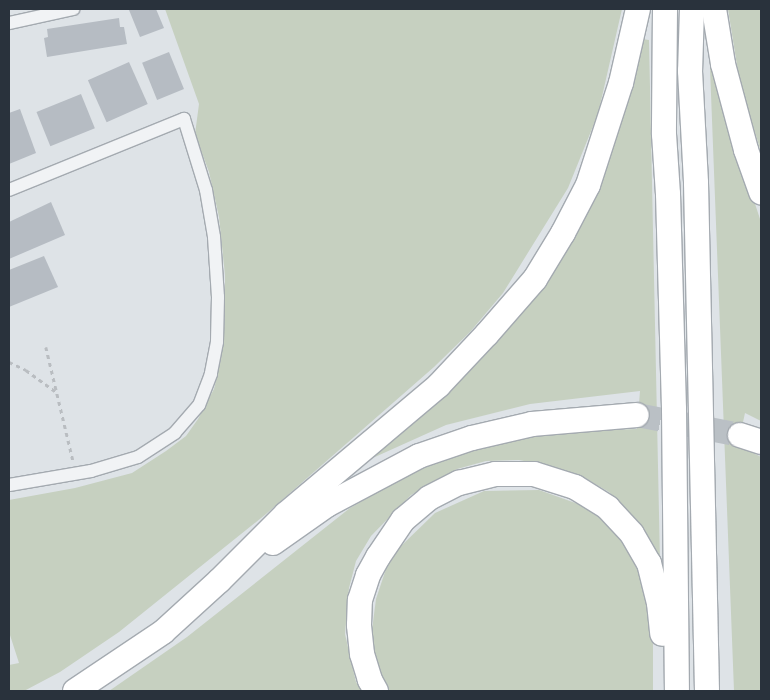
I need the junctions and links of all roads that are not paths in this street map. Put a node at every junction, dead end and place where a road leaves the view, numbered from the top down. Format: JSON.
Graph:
{"nodes":[{"id":1,"x":73,"y":9,"type":"edge"},
{"id":2,"x":638,"y":9,"type":"edge"},
{"id":3,"x":665,"y":9,"type":"edge"},
{"id":4,"x":692,"y":9,"type":"edge"},
{"id":5,"x":714,"y":9,"type":"edge"},
{"id":6,"x":9,"y":23,"type":"edge"},
{"id":7,"x":9,"y":190,"type":"edge"},
{"id":8,"x":761,"y":192,"type":"edge"},
{"id":9,"x":637,"y":415,"type":"tunnel mouth"},
{"id":10,"x":9,"y":485,"type":"edge"},
{"id":11,"x":220,"y":580,"type":"junction"},
{"id":12,"x":75,"y":691,"type":"edge"},
{"id":13,"x":376,"y":691,"type":"edge"},
{"id":14,"x":670,"y":691,"type":"edge"},
{"id":15,"x":678,"y":691,"type":"edge"},
{"id":16,"x":708,"y":691,"type":"edge"}],
"edges":[{"from":1,"to":6,"type":"street"},
{"from":2,"to":11,"type":"highway"},
{"from":3,"to":15,"type":"highway"},
{"from":4,"to":16,"type":"highway"},
{"from":5,"to":8,"type":"highway"},
{"from":7,"to":10,"type":"street"},
{"from":9,"to":11,"type":"highway"},
{"from":11,"to":12,"type":"highway"},
{"from":13,"to":14,"type":"highway"}]}
